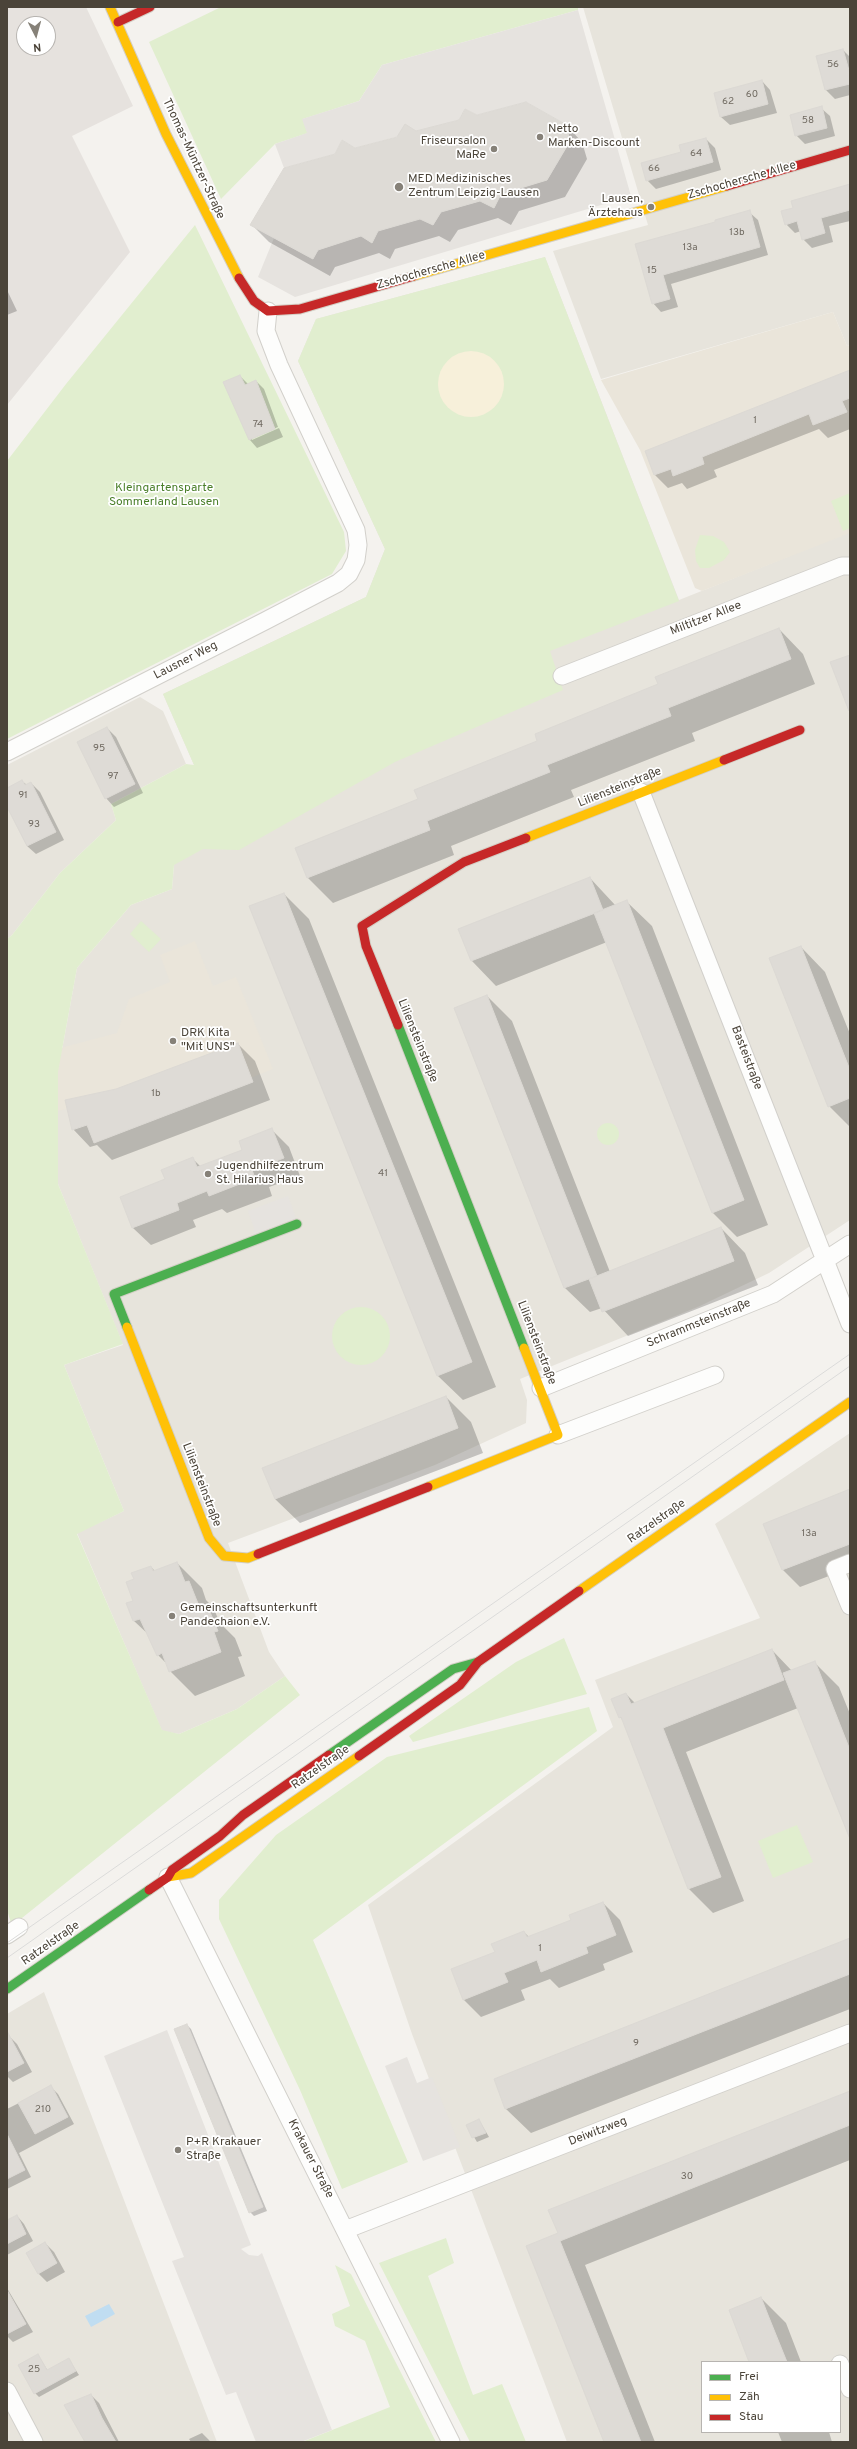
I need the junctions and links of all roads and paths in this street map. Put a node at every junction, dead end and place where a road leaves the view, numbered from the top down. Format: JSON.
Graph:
{"nodes":[{"id":1,"x":110,"y":7,"type":"edge"},
{"id":2,"x":150,"y":7,"type":"edge"},
{"id":3,"x":118,"y":22,"type":"junction"},
{"id":4,"x":850,"y":150,"type":"edge"},
{"id":5,"x":268,"y":311,"type":"junction"},
{"id":6,"x":850,"y":566,"type":"edge"},
{"id":7,"x":562,"y":676,"type":"dead end"},
{"id":8,"x":800,"y":730,"type":"dead end"},
{"id":9,"x":7,"y":752,"type":"edge"},
{"id":10,"x":641,"y":792,"type":"junction"},
{"id":11,"x":297,"y":1224,"type":"dead end"},
{"id":12,"x":850,"y":1244,"type":"edge"},
{"id":13,"x":825,"y":1262,"type":"junction"},
{"id":14,"x":850,"y":1324,"type":"edge"},
{"id":15,"x":715,"y":1375,"type":"dead end"},
{"id":16,"x":541,"y":1388,"type":"junction"},
{"id":17,"x":850,"y":1402,"type":"edge"},
{"id":18,"x":558,"y":1435,"type":"junction"},
{"id":19,"x":850,"y":1563,"type":"edge"},
{"id":20,"x":850,"y":1606,"type":"edge"},
{"id":21,"x":478,"y":1662,"type":"junction"},
{"id":22,"x":168,"y":1877,"type":"junction"},
{"id":23,"x":7,"y":1989,"type":"edge"},
{"id":24,"x":850,"y":2033,"type":"edge"},
{"id":25,"x":345,"y":2230,"type":"junction"},
{"id":26,"x":850,"y":2356,"type":"edge"},
{"id":27,"x":839,"y":2361,"type":"edge"},
{"id":28,"x":841,"y":2366,"type":"edge"},
{"id":29,"x":850,"y":2388,"type":"edge"},
{"id":30,"x":7,"y":2391,"type":"edge"},
{"id":31,"x":34,"y":2442,"type":"edge"},
{"id":32,"x":451,"y":2442,"type":"edge"}],
"edges":[{"from":1,"to":3,"type":"street","name":"Thomas-Müntzer-Straße"},
{"from":2,"to":3,"type":"street"},
{"from":3,"to":5,"type":"street","name":"Thomas-Müntzer-Straße"},
{"from":4,"to":5,"type":"street","name":"Zschochersche Allee"},
{"from":5,"to":9,"type":"street","name":"Lausner Weg"},
{"from":6,"to":7,"type":"street","name":"Miltitzer Allee"},
{"from":8,"to":10,"type":"street","name":"Liliensteinstraße"},
{"from":10,"to":13,"type":"street","name":"Basteistraße"},
{"from":10,"to":16,"type":"street","name":"Liliensteinstraße"},
{"from":11,"to":18,"type":"street","name":"Liliensteinstraße"},
{"from":12,"to":13,"type":"street","name":"Schrammsteinstraße"},
{"from":13,"to":14,"type":"street","name":"Basteistraße"},
{"from":13,"to":16,"type":"street","name":"Schrammsteinstraße"},
{"from":15,"to":18,"type":"street"},
{"from":16,"to":18,"type":"street","name":"Liliensteinstraße"},
{"from":17,"to":21,"type":"street","name":"Ratzelstraße"},
{"from":19,"to":20,"type":"street"},
{"from":21,"to":22,"type":"street","name":"Ratzelstraße"},
{"from":21,"to":22,"type":"street","name":"Ratzelstraße"},
{"from":22,"to":23,"type":"street","name":"Ratzelstraße"},
{"from":22,"to":25,"type":"street","name":"Krakauer Straße"},
{"from":24,"to":25,"type":"street","name":"Deiwitzweg"},
{"from":25,"to":32,"type":"street","name":"Krakauer Straße"},
{"from":26,"to":27,"type":"street"},
{"from":28,"to":29,"type":"street"},
{"from":30,"to":31,"type":"street"}]}
